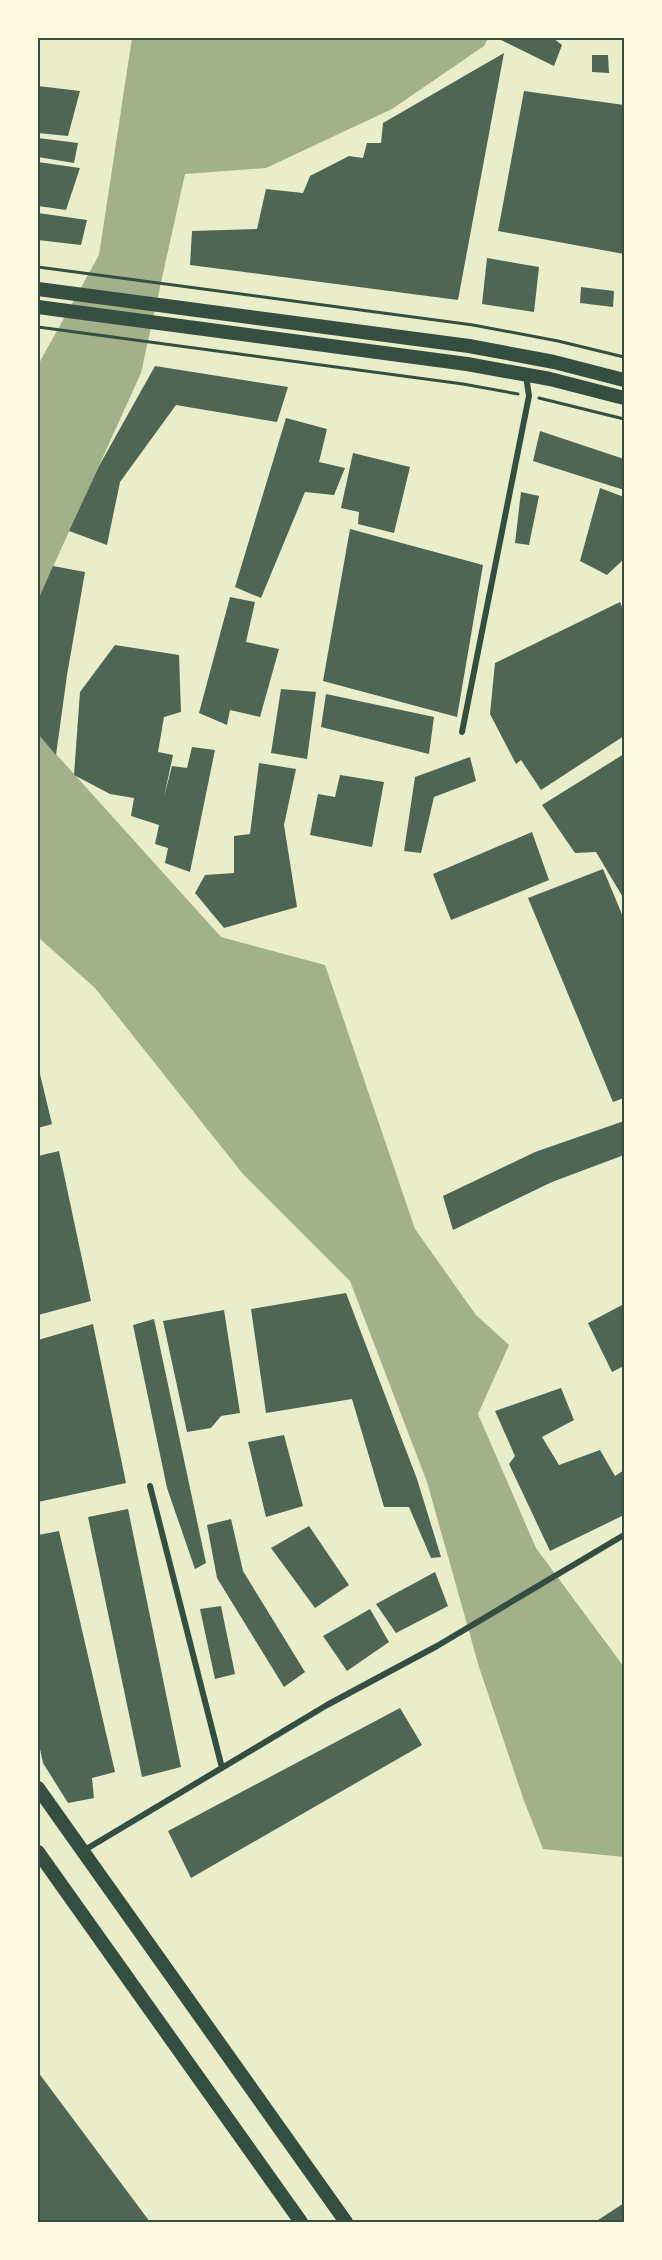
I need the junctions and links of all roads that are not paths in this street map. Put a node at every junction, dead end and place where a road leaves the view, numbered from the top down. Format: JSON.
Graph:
{"nodes":[{"id":1,"x":38,"y":289,"type":"edge"},
{"id":2,"x":38,"y":307,"type":"edge"},
{"id":3,"x":526,"y":375,"type":"junction"},
{"id":4,"x":624,"y":380,"type":"edge"},
{"id":5,"x":624,"y":398,"type":"edge"},
{"id":6,"x":462,"y":732,"type":"dead end"},
{"id":7,"x":150,"y":1486,"type":"dead end"},
{"id":8,"x":624,"y":1535,"type":"edge"},
{"id":9,"x":222,"y":1768,"type":"junction"},
{"id":10,"x":38,"y":1788,"type":"edge"},
{"id":11,"x":82,"y":1851,"type":"junction"},
{"id":12,"x":38,"y":1852,"type":"edge"},
{"id":13,"x":301,"y":2223,"type":"edge"},
{"id":14,"x":346,"y":2223,"type":"edge"}],
"edges":[{"from":1,"to":4,"type":"main road"},
{"from":2,"to":3,"type":"main road"},
{"from":3,"to":5,"type":"main road"},
{"from":3,"to":6,"type":"street"},
{"from":7,"to":9,"type":"street"},
{"from":8,"to":9,"type":"street"},
{"from":9,"to":11,"type":"street"},
{"from":10,"to":11,"type":"main road"},
{"from":11,"to":14,"type":"main road"},
{"from":12,"to":13,"type":"main road"}]}
